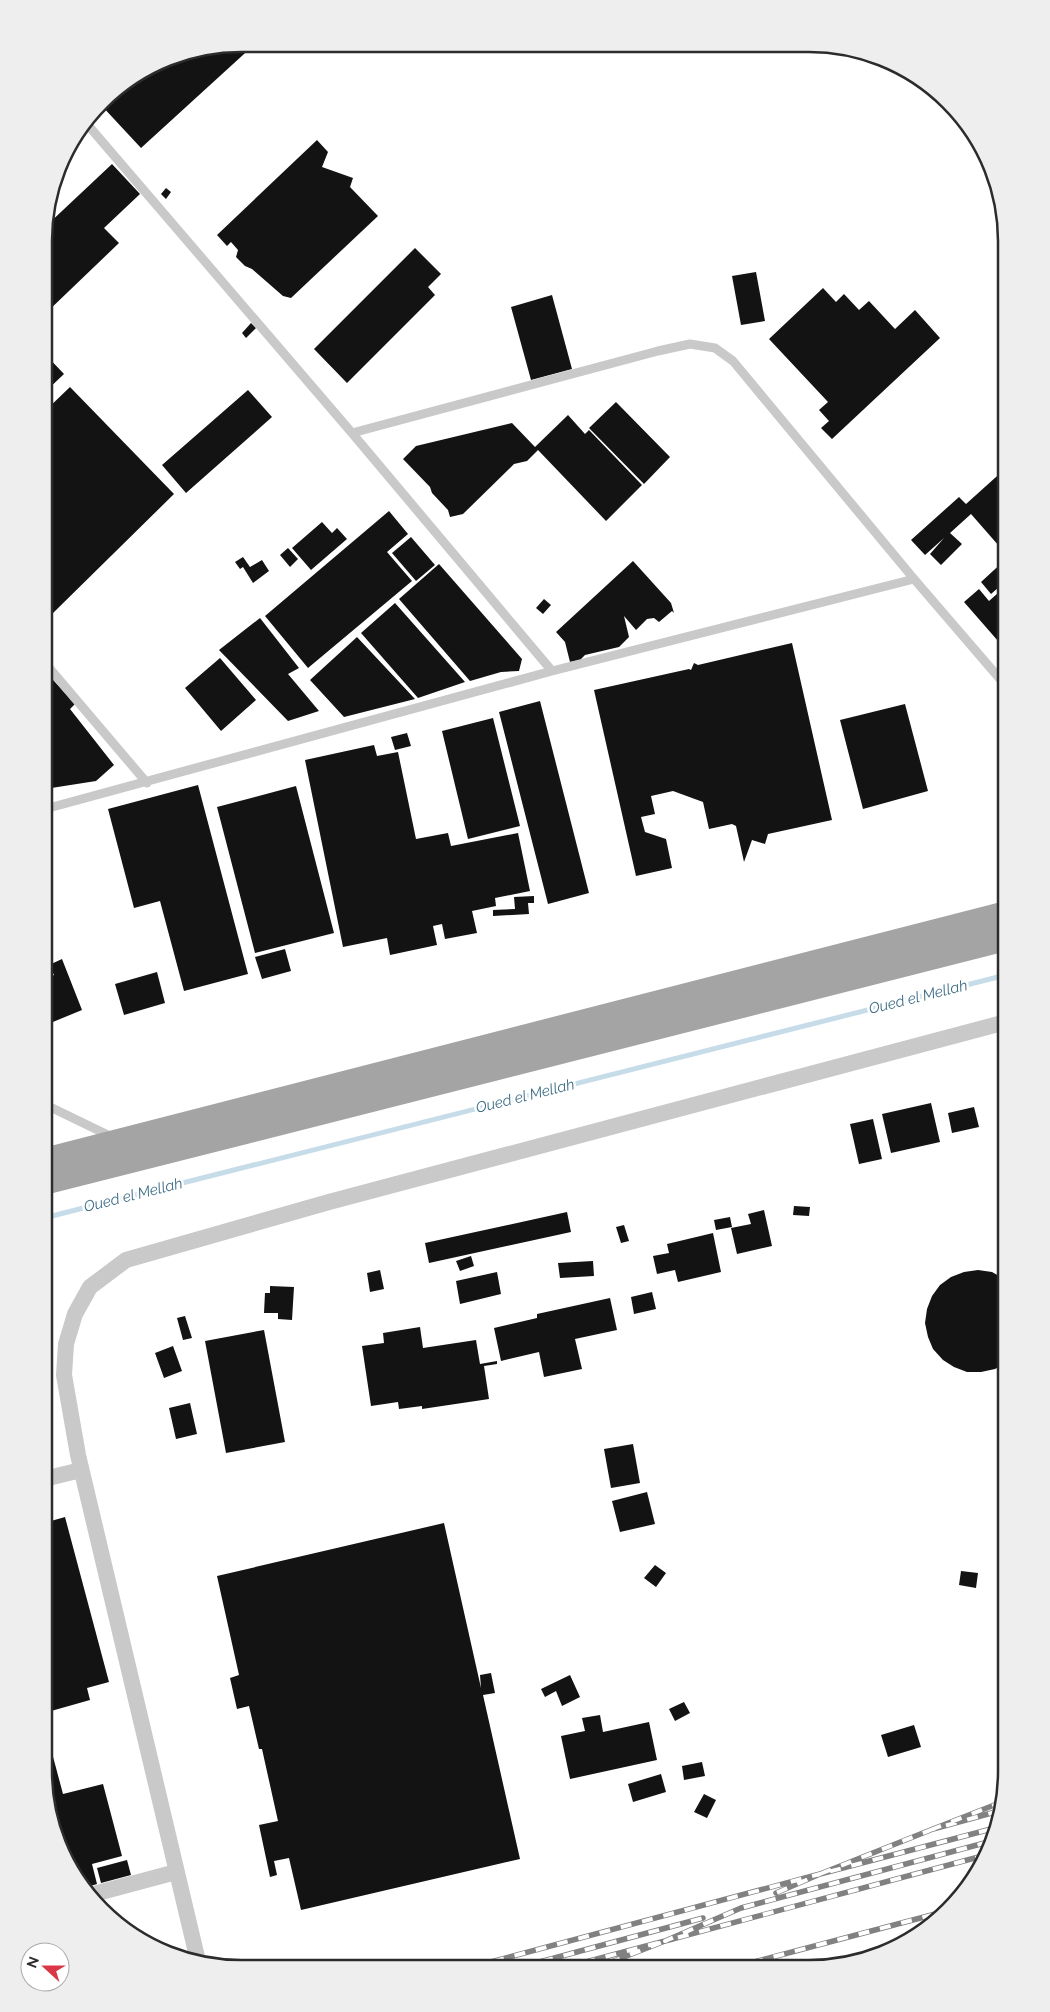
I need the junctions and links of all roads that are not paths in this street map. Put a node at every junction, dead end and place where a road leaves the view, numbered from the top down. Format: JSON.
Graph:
{"nodes":[{"id":1,"x":90,"y":128,"type":"edge"},
{"id":2,"x":352,"y":433,"type":"junction"},
{"id":3,"x":914,"y":579,"type":"junction"},
{"id":4,"x":52,"y":670,"type":"edge"},
{"id":5,"x":552,"y":672,"type":"junction"},
{"id":6,"x":998,"y":677,"type":"edge"},
{"id":7,"x":147,"y":783,"type":"junction"},
{"id":8,"x":52,"y":807,"type":"edge"},
{"id":9,"x":998,"y":916,"type":"edge"},
{"id":10,"x":998,"y":940,"type":"edge"},
{"id":11,"x":998,"y":1024,"type":"edge"},
{"id":12,"x":52,"y":1108,"type":"edge"},
{"id":13,"x":121,"y":1142,"type":"junction"},
{"id":14,"x":52,"y":1160,"type":"edge"},
{"id":15,"x":52,"y":1180,"type":"edge"},
{"id":16,"x":81,"y":1470,"type":"junction"},
{"id":17,"x":52,"y":1477,"type":"edge"},
{"id":18,"x":176,"y":1872,"type":"junction"},
{"id":19,"x":97,"y":1893,"type":"edge"},
{"id":20,"x":196,"y":1954,"type":"edge"}],
"edges":[{"from":1,"to":2,"type":"lane"},
{"from":2,"to":3,"type":"lane"},
{"from":2,"to":5,"type":"lane"},
{"from":3,"to":5,"type":"lane"},
{"from":3,"to":6,"type":"lane"},
{"from":4,"to":7,"type":"lane"},
{"from":5,"to":7,"type":"lane"},
{"from":7,"to":8,"type":"lane"},
{"from":9,"to":13,"type":"main road"},
{"from":10,"to":15,"type":"main road"},
{"from":11,"to":16,"type":"street"},
{"from":12,"to":13,"type":"lane"},
{"from":13,"to":14,"type":"main road"},
{"from":16,"to":17,"type":"street"},
{"from":16,"to":18,"type":"street"},
{"from":18,"to":19,"type":"street"},
{"from":18,"to":20,"type":"street"}]}
